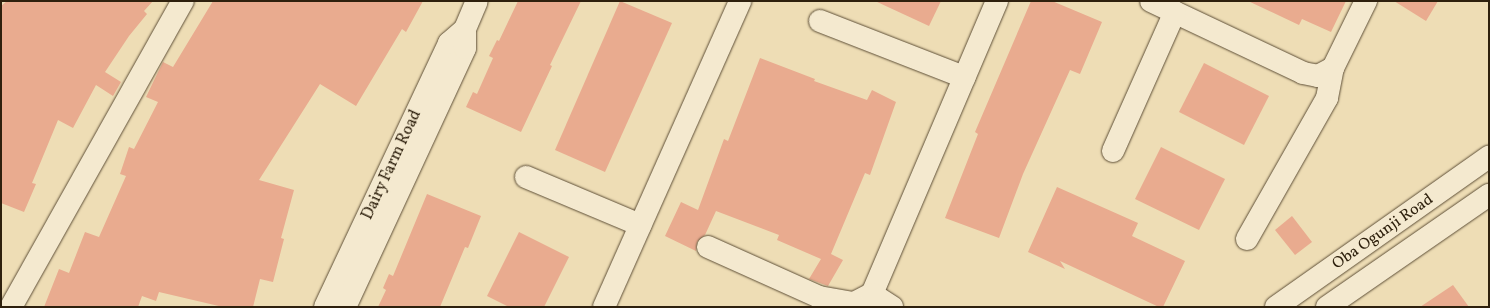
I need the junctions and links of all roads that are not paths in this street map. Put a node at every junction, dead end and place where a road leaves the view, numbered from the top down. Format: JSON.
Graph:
{"nodes":[{"id":1,"x":183,"y":1,"type":"edge"},
{"id":2,"x":477,"y":1,"type":"edge"},
{"id":3,"x":740,"y":1,"type":"edge"},
{"id":4,"x":997,"y":1,"type":"edge"},
{"id":5,"x":1151,"y":1,"type":"edge"},
{"id":6,"x":1366,"y":1,"type":"edge"},
{"id":7,"x":1175,"y":12,"type":"junction"},
{"id":8,"x":820,"y":21,"type":"dead end"},
{"id":9,"x":465,"y":29,"type":"junction"},
{"id":10,"x":1333,"y":68,"type":"junction"},
{"id":11,"x":964,"y":77,"type":"junction"},
{"id":12,"x":1113,"y":151,"type":"dead end"},
{"id":13,"x":1489,"y":157,"type":"edge"},
{"id":14,"x":526,"y":177,"type":"dead end"},
{"id":15,"x":1489,"y":195,"type":"edge"},
{"id":16,"x":640,"y":225,"type":"junction"},
{"id":17,"x":1247,"y":239,"type":"dead end"},
{"id":18,"x":708,"y":247,"type":"dead end"},
{"id":19,"x":872,"y":294,"type":"junction"},
{"id":20,"x":11,"y":307,"type":"edge"},
{"id":21,"x":325,"y":307,"type":"edge"},
{"id":22,"x":345,"y":307,"type":"edge"},
{"id":23,"x":604,"y":307,"type":"edge"},
{"id":24,"x":892,"y":307,"type":"edge"},
{"id":25,"x":1276,"y":307,"type":"edge"},
{"id":26,"x":1327,"y":307,"type":"edge"}],
"edges":[{"from":1,"to":20,"type":"street"},
{"from":2,"to":9,"type":"street","name":"Dairy Farm Road"},
{"from":3,"to":16,"type":"street"},
{"from":4,"to":11,"type":"street"},
{"from":5,"to":7,"type":"street"},
{"from":6,"to":10,"type":"street"},
{"from":7,"to":10,"type":"street"},
{"from":7,"to":12,"type":"street"},
{"from":8,"to":11,"type":"street"},
{"from":9,"to":21,"type":"street","name":"Dairy Farm Road"},
{"from":9,"to":22,"type":"street","name":"Dairy Farm Road"},
{"from":10,"to":17,"type":"street"},
{"from":11,"to":19,"type":"street"},
{"from":13,"to":25,"type":"street","name":"Oba Ogunji Road"},
{"from":14,"to":16,"type":"street"},
{"from":15,"to":26,"type":"street","name":"Oba Ogunji Road"},
{"from":16,"to":23,"type":"street"},
{"from":18,"to":19,"type":"street"},
{"from":19,"to":24,"type":"street"}]}
